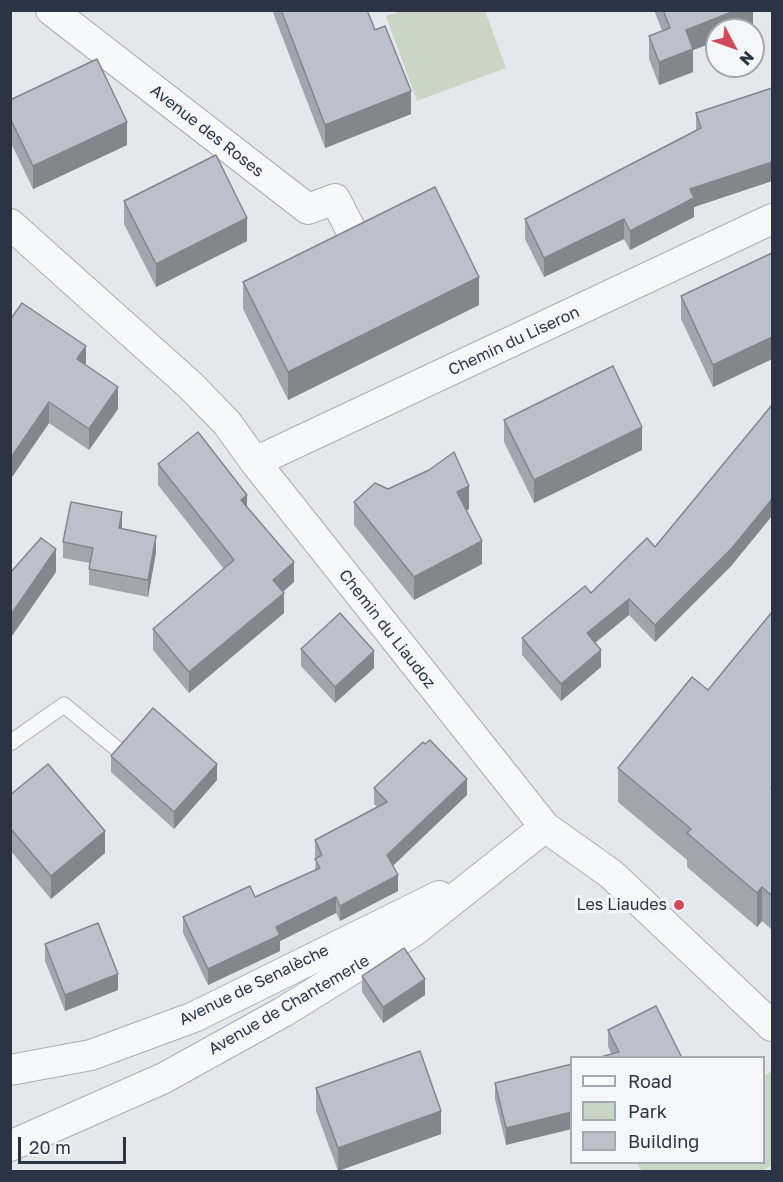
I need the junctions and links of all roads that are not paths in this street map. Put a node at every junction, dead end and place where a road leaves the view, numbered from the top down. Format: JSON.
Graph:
{"nodes":[{"id":1,"x":51,"y":10,"type":"edge"},
{"id":2,"x":772,"y":219,"type":"edge"},
{"id":3,"x":10,"y":224,"type":"edge"},
{"id":4,"x":354,"y":236,"type":"edge"},
{"id":5,"x":255,"y":462,"type":"junction"},
{"id":6,"x":10,"y":743,"type":"edge"},
{"id":7,"x":116,"y":748,"type":"edge"},
{"id":8,"x":545,"y":827,"type":"junction"},
{"id":9,"x":488,"y":872,"type":"junction"},
{"id":10,"x":772,"y":1026,"type":"edge"},
{"id":11,"x":10,"y":1070,"type":"edge"},
{"id":12,"x":10,"y":1146,"type":"edge"}],
"edges":[{"from":1,"to":4,"type":"street","name":"Avenue des Roses"},
{"from":2,"to":5,"type":"street","name":"Chemin du Liseron"},
{"from":3,"to":5,"type":"street","name":"Chemin du Liaudoz"},
{"from":5,"to":8,"type":"street","name":"Chemin du Liaudoz"},
{"from":6,"to":7,"type":"lane"},
{"from":8,"to":9,"type":"street","name":"Avenue de Chantemerle"},
{"from":8,"to":10,"type":"street","name":"Chemin du Liaudoz"},
{"from":9,"to":11,"type":"street","name":"Avenue de Senalèche"},
{"from":9,"to":12,"type":"street","name":"Avenue de Chantemerle"}]}
